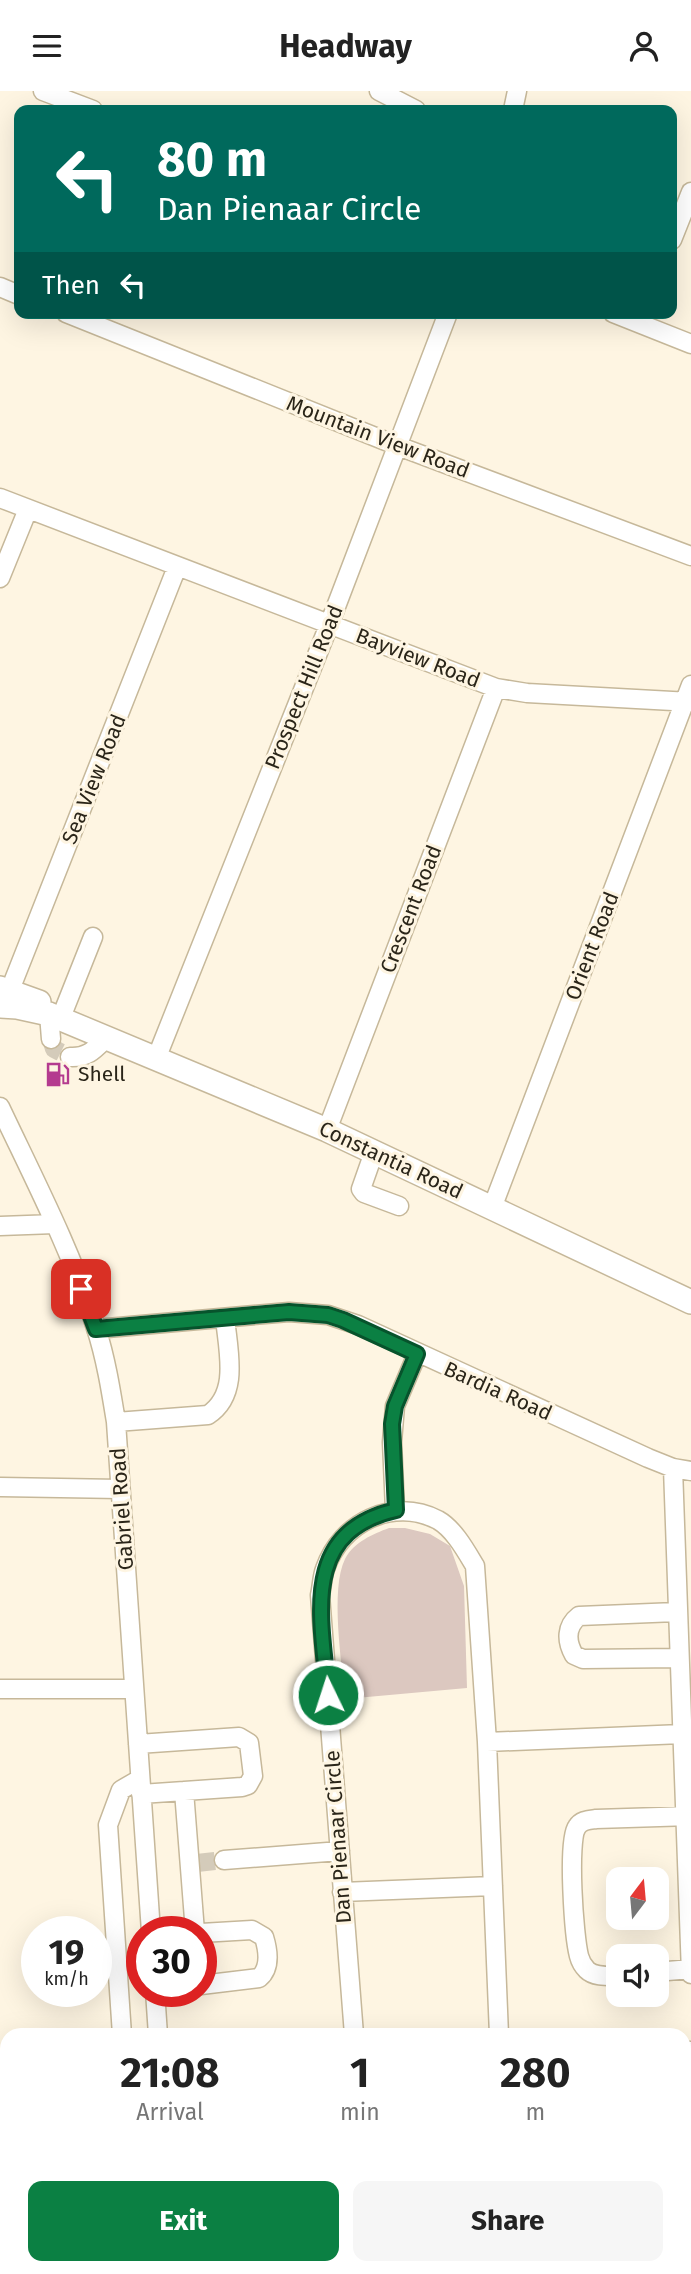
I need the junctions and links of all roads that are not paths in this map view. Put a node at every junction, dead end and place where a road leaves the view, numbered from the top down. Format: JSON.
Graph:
{"nodes":[{"id":1,"x":43,"y":91,"type":"edge"},
{"id":2,"x":379,"y":91,"type":"edge"},
{"id":3,"x":80,"y":105,"type":"edge"},
{"id":4,"x":406,"y":105,"type":"edge"},
{"id":5,"x":691,"y":192,"type":"edge"},
{"id":6,"x":677,"y":227,"type":"edge"},
{"id":7,"x":81,"y":319,"type":"edge"},
{"id":8,"x":446,"y":319,"type":"edge"},
{"id":9,"x":643,"y":319,"type":"edge"},
{"id":10,"x":691,"y":344,"type":"edge"},
{"id":11,"x":398,"y":446,"type":"junction"},
{"id":12,"x":0,"y":498,"type":"edge"},
{"id":13,"x":28,"y":509,"type":"junction"},
{"id":14,"x":691,"y":556,"type":"edge"},
{"id":15,"x":177,"y":567,"type":"junction"},
{"id":16,"x":0,"y":578,"type":"edge"},
{"id":17,"x":329,"y":625,"type":"junction"},
{"id":18,"x":496,"y":688,"type":"junction"},
{"id":19,"x":689,"y":696,"type":"edge"},
{"id":20,"x":93,"y":937,"type":"dead end"},
{"id":21,"x":3,"y":995,"type":"edge"},
{"id":22,"x":56,"y":1014,"type":"junction"},
{"id":23,"x":97,"y":1033,"type":"junction"},
{"id":24,"x":51,"y":1039,"type":"dead end"},
{"id":25,"x":70,"y":1057,"type":"dead end"},
{"id":26,"x":156,"y":1059,"type":"junction"},
{"id":27,"x":1,"y":1111,"type":"edge"},
{"id":28,"x":327,"y":1130,"type":"junction"},
{"id":29,"x":374,"y":1152,"type":"junction"},
{"id":30,"x":399,"y":1206,"type":"dead end"},
{"id":31,"x":492,"y":1207,"type":"junction"},
{"id":32,"x":55,"y":1224,"type":"junction"},
{"id":33,"x":0,"y":1226,"type":"edge"},
{"id":34,"x":691,"y":1302,"type":"edge"},
{"id":35,"x":225,"y":1318,"type":"junction"},
{"id":36,"x":96,"y":1329,"type":"junction"},
{"id":37,"x":417,"y":1354,"type":"junction"},
{"id":38,"x":116,"y":1422,"type":"junction"},
{"id":39,"x":673,"y":1468,"type":"junction"},
{"id":40,"x":691,"y":1471,"type":"edge"},
{"id":41,"x":0,"y":1487,"type":"edge"},
{"id":42,"x":120,"y":1489,"type":"junction"},
{"id":43,"x":396,"y":1510,"type":"junction"},
{"id":44,"x":676,"y":1612,"type":"junction"},
{"id":45,"x":679,"y":1658,"type":"junction"},
{"id":46,"x":0,"y":1689,"type":"edge"},
{"id":47,"x":134,"y":1689,"type":"junction"},
{"id":48,"x":682,"y":1734,"type":"junction"},
{"id":49,"x":487,"y":1742,"type":"junction"},
{"id":50,"x":138,"y":1744,"type":"junction"},
{"id":51,"x":140,"y":1786,"type":"junction"},
{"id":52,"x":184,"y":1791,"type":"junction"},
{"id":53,"x":688,"y":1816,"type":"edge"},
{"id":54,"x":340,"y":1851,"type":"junction"},
{"id":55,"x":224,"y":1860,"type":"tunnel mouth"},
{"id":56,"x":493,"y":1886,"type":"junction"},
{"id":57,"x":342,"y":1892,"type":"junction"},
{"id":58,"x":150,"y":1916,"type":"edge"},
{"id":59,"x":195,"y":1916,"type":"edge"},
{"id":60,"x":217,"y":1932,"type":"edge"},
{"id":61,"x":691,"y":1971,"type":"edge"},
{"id":62,"x":669,"y":1972,"type":"edge"},
{"id":63,"x":606,"y":1976,"type":"edge"},
{"id":64,"x":217,"y":1983,"type":"edge"},
{"id":65,"x":156,"y":2007,"type":"edge"},
{"id":66,"x":122,"y":2028,"type":"edge"},
{"id":67,"x":158,"y":2028,"type":"edge"},
{"id":68,"x":353,"y":2028,"type":"edge"},
{"id":69,"x":499,"y":2028,"type":"edge"}],
"edges":[{"from":1,"to":3,"type":"street"},
{"from":2,"to":4,"type":"street"},
{"from":5,"to":6,"type":"street"},
{"from":7,"to":11,"type":"street","name":"Mountain View Road"},
{"from":8,"to":11,"type":"street","name":"Prospect Hill Road"},
{"from":9,"to":10,"type":"street"},
{"from":11,"to":14,"type":"street","name":"Mountain View Road"},
{"from":11,"to":17,"type":"street","name":"Prospect Hill Road"},
{"from":12,"to":13,"type":"street","name":"Bayview Road"},
{"from":13,"to":15,"type":"street","name":"Bayview Road"},
{"from":13,"to":16,"type":"street"},
{"from":15,"to":17,"type":"street","name":"Bayview Road"},
{"from":15,"to":21,"type":"street","name":"Sea View Road"},
{"from":17,"to":18,"type":"street","name":"Bayview Road"},
{"from":17,"to":26,"type":"street","name":"Prospect Hill Road"},
{"from":18,"to":19,"type":"street","name":"Bayview Road"},
{"from":18,"to":28,"type":"street","name":"Crescent Road"},
{"from":19,"to":31,"type":"street","name":"Orient Road"},
{"from":20,"to":22,"type":"street"},
{"from":21,"to":22,"type":"main road","name":"Constantia Road"},
{"from":22,"to":23,"type":"main road","name":"Constantia Road"},
{"from":22,"to":24,"type":"street"},
{"from":23,"to":25,"type":"street"},
{"from":23,"to":26,"type":"main road","name":"Constantia Road"},
{"from":26,"to":28,"type":"main road","name":"Constantia Road"},
{"from":27,"to":32,"type":"street","name":"Gabriel Road"},
{"from":28,"to":29,"type":"main road","name":"Constantia Road"},
{"from":29,"to":30,"type":"street"},
{"from":29,"to":31,"type":"main road","name":"Constantia Road"},
{"from":31,"to":34,"type":"main road","name":"Constantia Road"},
{"from":32,"to":33,"type":"street"},
{"from":32,"to":36,"type":"street","name":"Gabriel Road"},
{"from":35,"to":36,"type":"street","name":"Bardia Road"},
{"from":35,"to":37,"type":"street","name":"Bardia Road"},
{"from":35,"to":38,"type":"street"},
{"from":36,"to":38,"type":"street","name":"Gabriel Road"},
{"from":37,"to":39,"type":"street","name":"Bardia Road"},
{"from":37,"to":43,"type":"street"},
{"from":38,"to":42,"type":"street","name":"Gabriel Road"},
{"from":39,"to":40,"type":"street","name":"Bardia Road"},
{"from":39,"to":44,"type":"street"},
{"from":41,"to":42,"type":"street"},
{"from":42,"to":47,"type":"street","name":"Gabriel Road"},
{"from":43,"to":49,"type":"street"},
{"from":43,"to":54,"type":"street","name":"Dan Pienaar Circle"},
{"from":44,"to":45,"type":"street"},
{"from":44,"to":45,"type":"street"},
{"from":45,"to":48,"type":"street"},
{"from":46,"to":47,"type":"street"},
{"from":47,"to":50,"type":"street","name":"Gabriel Road"},
{"from":48,"to":49,"type":"street"},
{"from":48,"to":53,"type":"street"},
{"from":49,"to":56,"type":"street"},
{"from":50,"to":51,"type":"street","name":"Gabriel Road"},
{"from":50,"to":52,"type":"street"},
{"from":51,"to":52,"type":"street"},
{"from":51,"to":58,"type":"street","name":"Gabriel Road"},
{"from":51,"to":66,"type":"street"},
{"from":52,"to":59,"type":"street"},
{"from":53,"to":61,"type":"street"},
{"from":53,"to":63,"type":"street"},
{"from":54,"to":55,"type":"street"},
{"from":54,"to":57,"type":"street","name":"Dan Pienaar Circle"},
{"from":56,"to":57,"type":"street"},
{"from":56,"to":69,"type":"street"},
{"from":57,"to":68,"type":"street","name":"Dan Pienaar Circle"},
{"from":60,"to":64,"type":"street"},
{"from":61,"to":62,"type":"street"},
{"from":65,"to":67,"type":"street"}]}
